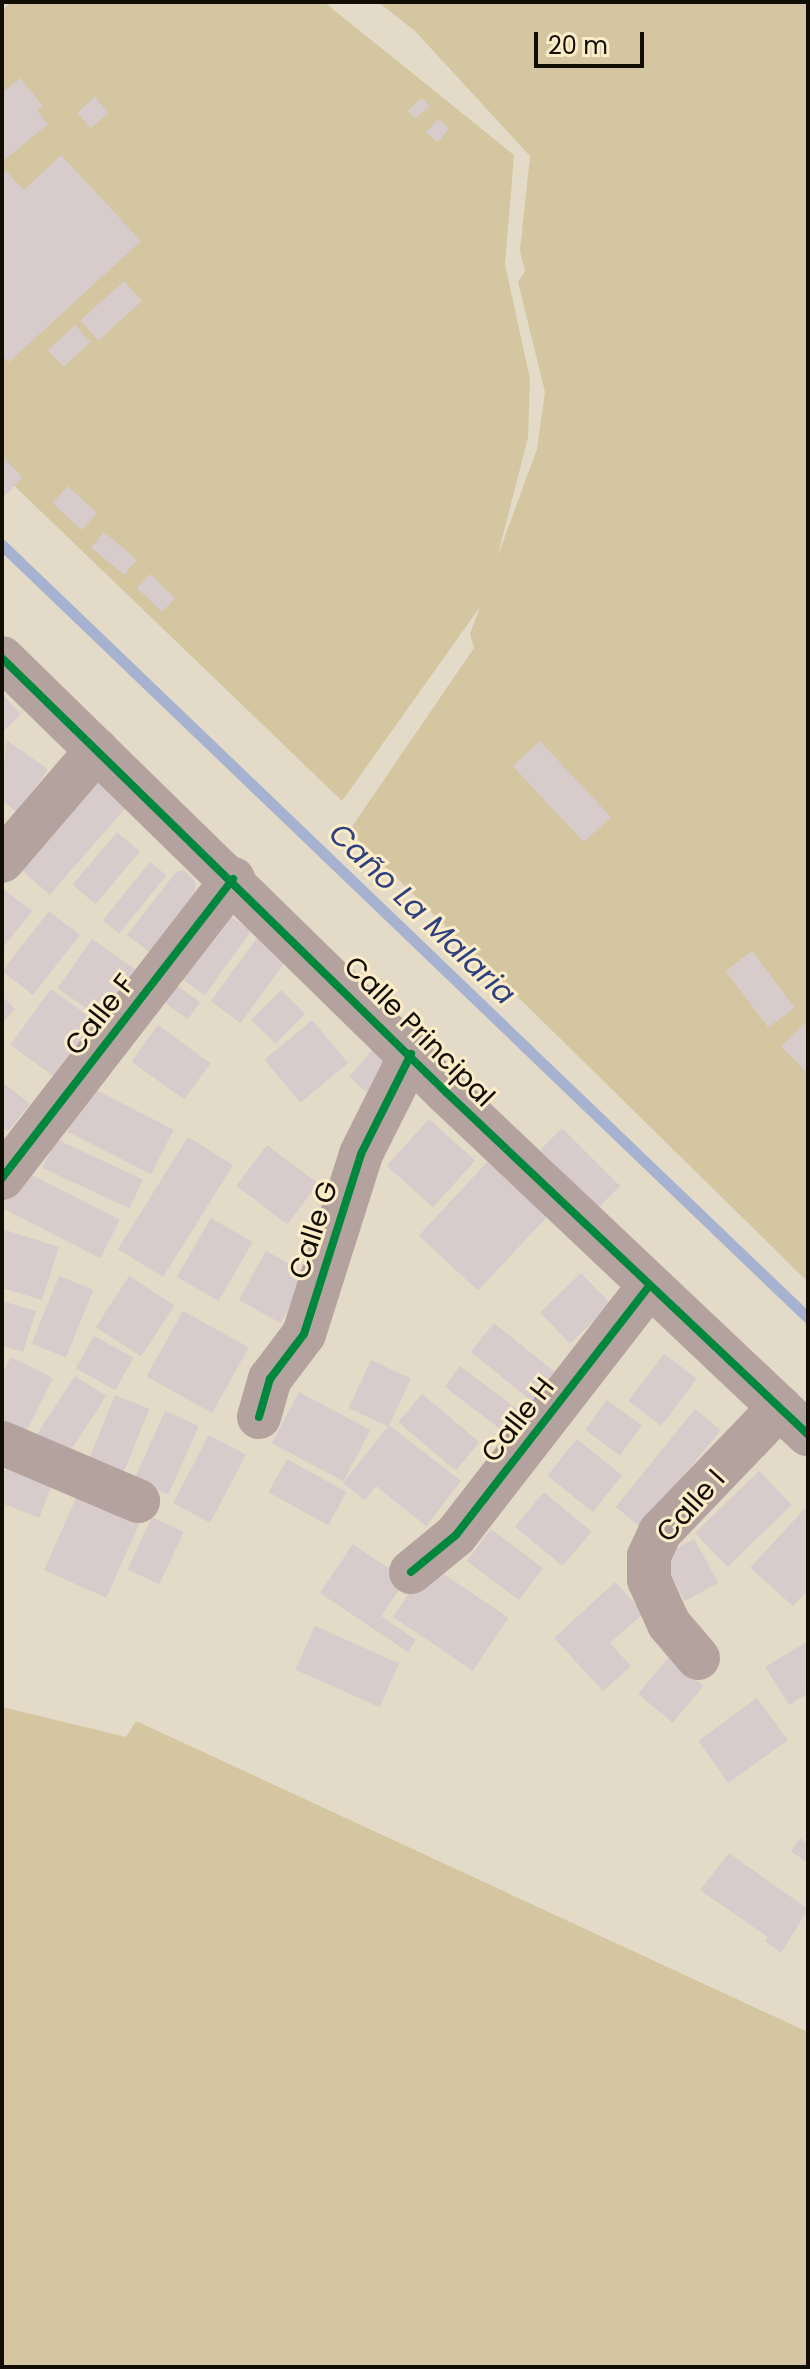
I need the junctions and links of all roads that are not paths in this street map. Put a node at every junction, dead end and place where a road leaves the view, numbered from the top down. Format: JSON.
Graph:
{"nodes":[{"id":1,"x":2,"y":658,"type":"edge"},
{"id":2,"x":97,"y":750,"type":"junction"},
{"id":3,"x":2,"y":861,"type":"edge"},
{"id":4,"x":233,"y":879,"type":"junction"},
{"id":5,"x":411,"y":1054,"type":"junction"},
{"id":6,"x":2,"y":1178,"type":"edge"},
{"id":7,"x":649,"y":1286,"type":"junction"},
{"id":8,"x":259,"y":1417,"type":"dead end"},
{"id":9,"x":794,"y":1420,"type":"edge"},
{"id":10,"x":2,"y":1443,"type":"edge"},
{"id":11,"x":138,"y":1501,"type":"dead end"},
{"id":12,"x":411,"y":1572,"type":"dead end"},
{"id":13,"x":698,"y":1658,"type":"dead end"}],
"edges":[{"from":1,"to":2,"type":"street","name":"Calle Principal"},
{"from":2,"to":3,"type":"street"},
{"from":2,"to":4,"type":"street","name":"Calle Principal"},
{"from":4,"to":5,"type":"street","name":"Calle Principal"},
{"from":4,"to":6,"type":"street","name":"Calle F"},
{"from":5,"to":7,"type":"street","name":"Calle Principal"},
{"from":5,"to":8,"type":"street","name":"Calle G"},
{"from":7,"to":9,"type":"street","name":"Calle Principal"},
{"from":7,"to":12,"type":"street","name":"Calle H"},
{"from":9,"to":13,"type":"street","name":"Calle I"},
{"from":10,"to":11,"type":"street"}]}
